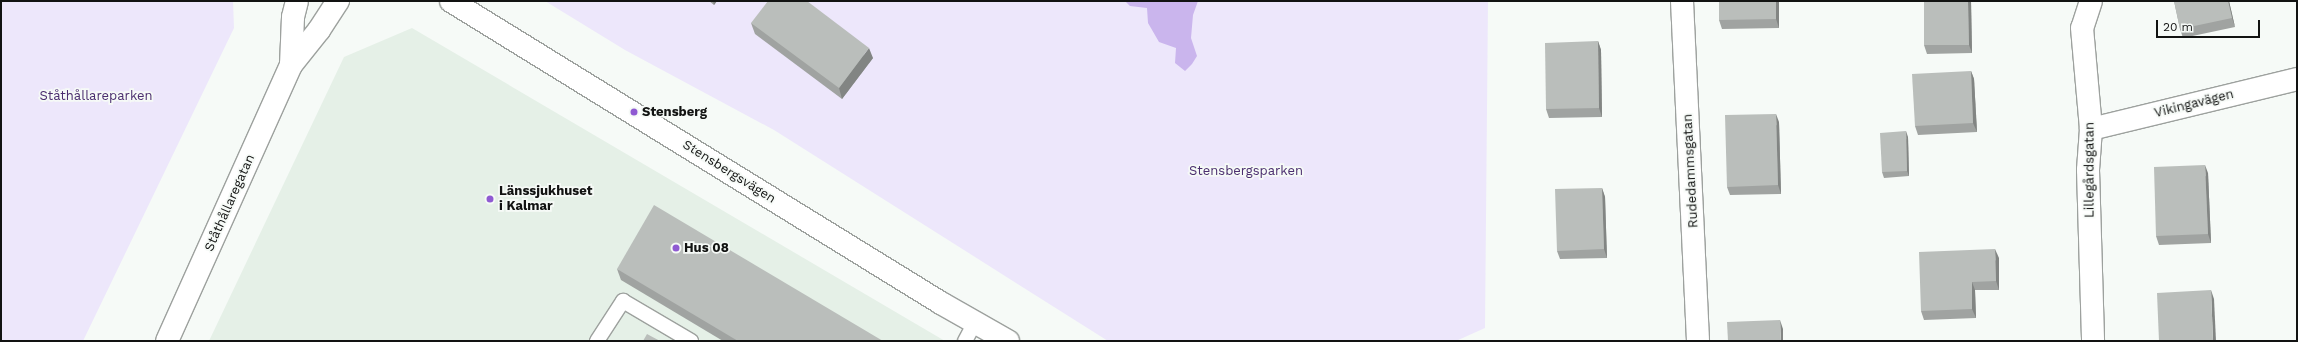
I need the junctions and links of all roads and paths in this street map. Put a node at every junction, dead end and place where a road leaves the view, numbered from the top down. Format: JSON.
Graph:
{"nodes":[{"id":1,"x":297,"y":1,"type":"edge"},
{"id":2,"x":338,"y":1,"type":"edge"},
{"id":3,"x":451,"y":1,"type":"edge"},
{"id":4,"x":1682,"y":1,"type":"edge"},
{"id":5,"x":2091,"y":1,"type":"edge"},
{"id":6,"x":291,"y":65,"type":"junction"},
{"id":7,"x":2297,"y":79,"type":"edge"},
{"id":8,"x":2091,"y":129,"type":"junction"},
{"id":9,"x":975,"y":322,"type":"junction"},
{"id":10,"x":167,"y":341,"type":"edge"},
{"id":11,"x":597,"y":341,"type":"edge"},
{"id":12,"x":691,"y":341,"type":"edge"},
{"id":13,"x":964,"y":341,"type":"edge"},
{"id":14,"x":1008,"y":341,"type":"edge"},
{"id":15,"x":1698,"y":341,"type":"edge"},
{"id":16,"x":2093,"y":341,"type":"edge"}],
"edges":[{"from":1,"to":6,"type":"street","name":"Ståthållaregatan"},
{"from":2,"to":6,"type":"street","name":"Ståthållaregatan"},
{"from":3,"to":9,"type":"street","name":"Stensbergsvägen"},
{"from":4,"to":15,"type":"street","name":"Rudedammsgatan"},
{"from":5,"to":8,"type":"street","name":"Lillegårdsgatan"},
{"from":6,"to":10,"type":"street","name":"Ståthållaregatan"},
{"from":7,"to":8,"type":"street","name":"Vikingavägen"},
{"from":8,"to":16,"type":"street","name":"Lillegårdsgatan"},
{"from":9,"to":13,"type":"lane"},
{"from":9,"to":14,"type":"street","name":"Stensbergsvägen"},
{"from":11,"to":12,"type":"lane"}]}
